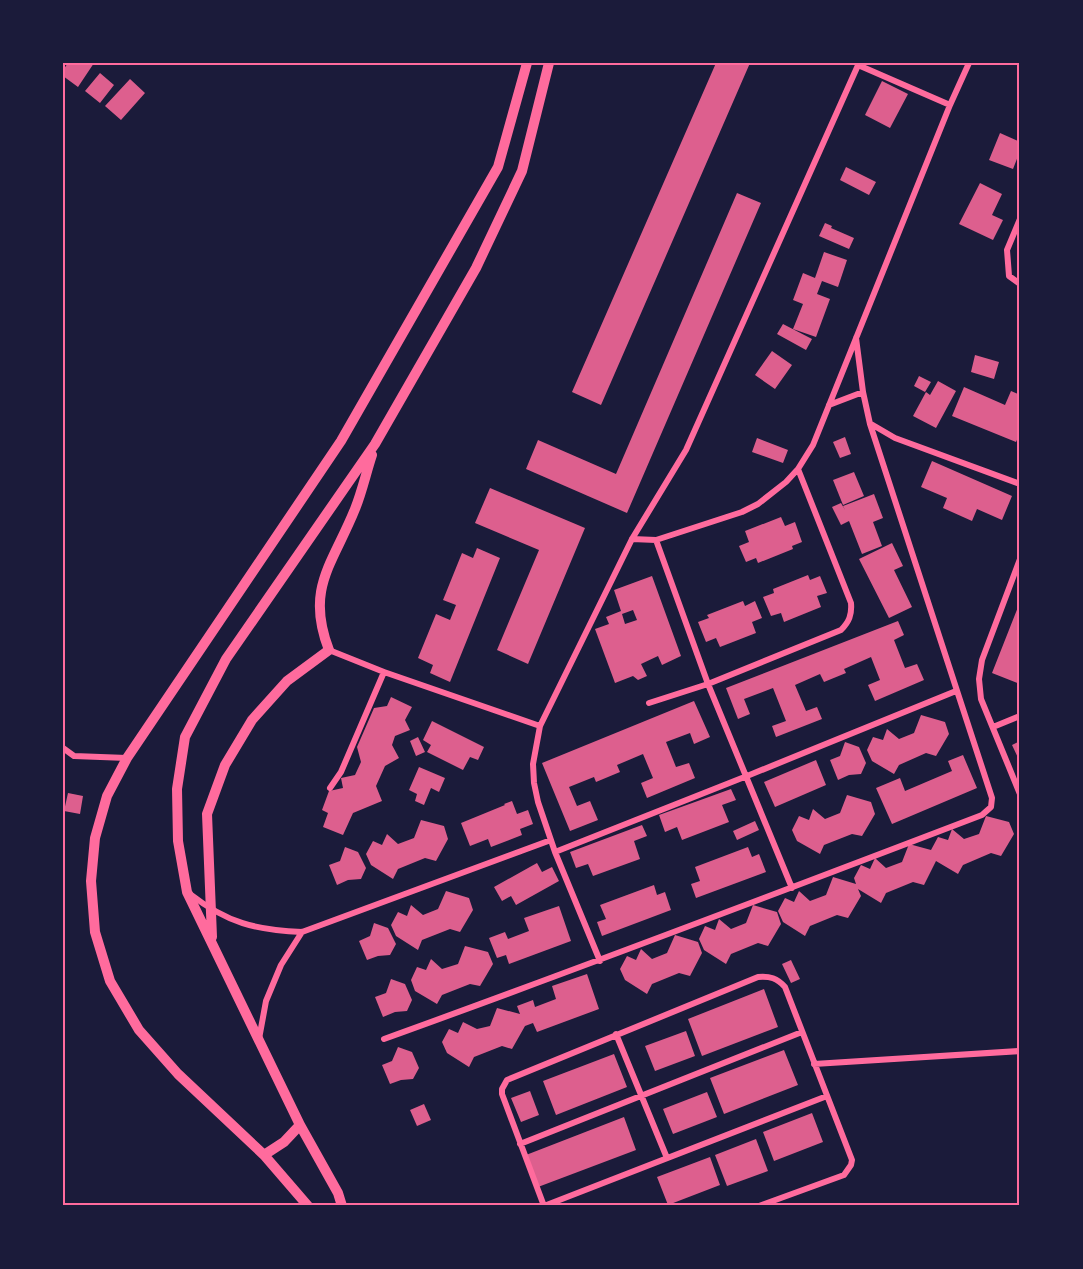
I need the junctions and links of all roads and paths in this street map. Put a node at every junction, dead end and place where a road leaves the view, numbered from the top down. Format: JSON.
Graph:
{"nodes":[{"id":1,"x":527,"y":63,"type":"edge"},
{"id":2,"x":549,"y":63,"type":"edge"},
{"id":3,"x":969,"y":63,"type":"edge"},
{"id":4,"x":859,"y":64,"type":"edge"},
{"id":5,"x":950,"y":105,"type":"junction"},
{"id":6,"x":1020,"y":219,"type":"edge"},
{"id":7,"x":1020,"y":284,"type":"edge"},
{"id":8,"x":856,"y":338,"type":"junction"},
{"id":9,"x":863,"y":392,"type":"junction"},
{"id":10,"x":829,"y":405,"type":"junction"},
{"id":11,"x":870,"y":424,"type":"junction"},
{"id":12,"x":375,"y":444,"type":"junction"},
{"id":13,"x":798,"y":469,"type":"junction"},
{"id":14,"x":1020,"y":484,"type":"edge"},
{"id":15,"x":632,"y":539,"type":"junction"},
{"id":16,"x":656,"y":540,"type":"junction"},
{"id":17,"x":1020,"y":559,"type":"edge"},
{"id":18,"x":329,"y":650,"type":"junction"},
{"id":19,"x":384,"y":672,"type":"junction"},
{"id":20,"x":708,"y":684,"type":"junction"},
{"id":21,"x":956,"y":691,"type":"junction"},
{"id":22,"x":649,"y":703,"type":"dead end"},
{"id":23,"x":1020,"y":716,"type":"edge"},
{"id":24,"x":540,"y":726,"type":"junction"},
{"id":25,"x":993,"y":727,"type":"junction"},
{"id":26,"x":63,"y":748,"type":"edge"},
{"id":27,"x":127,"y":758,"type":"junction"},
{"id":28,"x":747,"y":776,"type":"junction"},
{"id":29,"x":330,"y":788,"type":"dead end"},
{"id":30,"x":1020,"y":793,"type":"edge"},
{"id":31,"x":551,"y":840,"type":"junction"},
{"id":32,"x":555,"y":852,"type":"junction"},
{"id":33,"x":792,"y":888,"type":"junction"},
{"id":34,"x":187,"y":892,"type":"junction"},
{"id":35,"x":211,"y":910,"type":"junction"},
{"id":36,"x":302,"y":932,"type":"junction"},
{"id":37,"x":212,"y":944,"type":"junction"},
{"id":38,"x":600,"y":961,"type":"junction"},
{"id":39,"x":802,"y":1032,"type":"junction"},
{"id":40,"x":616,"y":1034,"type":"junction"},
{"id":41,"x":384,"y":1039,"type":"dead end"},
{"id":42,"x":259,"y":1040,"type":"junction"},
{"id":43,"x":1020,"y":1051,"type":"edge"},
{"id":44,"x":814,"y":1064,"type":"junction"},
{"id":45,"x":641,"y":1095,"type":"junction"},
{"id":46,"x":827,"y":1096,"type":"junction"},
{"id":47,"x":300,"y":1125,"type":"junction"},
{"id":48,"x":520,"y":1144,"type":"junction"},
{"id":49,"x":264,"y":1155,"type":"junction"},
{"id":50,"x":667,"y":1158,"type":"junction"},
{"id":51,"x":308,"y":1206,"type":"edge"},
{"id":52,"x":342,"y":1206,"type":"edge"},
{"id":53,"x":544,"y":1206,"type":"edge"},
{"id":54,"x":759,"y":1206,"type":"edge"}],
"edges":[{"from":1,"to":27,"type":"street"},
{"from":2,"to":12,"type":"street"},
{"from":3,"to":5,"type":"street"},
{"from":4,"to":5,"type":"street"},
{"from":4,"to":15,"type":"street"},
{"from":5,"to":8,"type":"street"},
{"from":6,"to":7,"type":"street"},
{"from":8,"to":9,"type":"street"},
{"from":8,"to":10,"type":"street"},
{"from":9,"to":10,"type":"street"},
{"from":9,"to":11,"type":"street"},
{"from":10,"to":13,"type":"street"},
{"from":11,"to":14,"type":"street"},
{"from":11,"to":21,"type":"street"},
{"from":12,"to":18,"type":"street"},
{"from":12,"to":34,"type":"street"},
{"from":13,"to":16,"type":"street"},
{"from":13,"to":20,"type":"street"},
{"from":15,"to":16,"type":"street"},
{"from":15,"to":24,"type":"street"},
{"from":16,"to":20,"type":"street"},
{"from":17,"to":25,"type":"street"},
{"from":18,"to":19,"type":"street"},
{"from":18,"to":35,"type":"street"},
{"from":19,"to":24,"type":"street"},
{"from":19,"to":29,"type":"street"},
{"from":20,"to":22,"type":"street"},
{"from":20,"to":28,"type":"street"},
{"from":21,"to":28,"type":"street"},
{"from":21,"to":33,"type":"street"},
{"from":23,"to":25,"type":"street"},
{"from":24,"to":31,"type":"street"},
{"from":25,"to":30,"type":"street"},
{"from":26,"to":27,"type":"street"},
{"from":27,"to":49,"type":"street"},
{"from":28,"to":32,"type":"street"},
{"from":28,"to":33,"type":"street"},
{"from":31,"to":32,"type":"street"},
{"from":31,"to":36,"type":"street"},
{"from":32,"to":38,"type":"street"},
{"from":33,"to":38,"type":"street"},
{"from":34,"to":35,"type":"street"},
{"from":34,"to":37,"type":"street"},
{"from":35,"to":36,"type":"street"},
{"from":35,"to":37,"type":"street"},
{"from":36,"to":42,"type":"street"},
{"from":37,"to":42,"type":"street"},
{"from":38,"to":41,"type":"street"},
{"from":39,"to":40,"type":"street"},
{"from":39,"to":44,"type":"street"},
{"from":39,"to":45,"type":"street"},
{"from":40,"to":45,"type":"street"},
{"from":40,"to":48,"type":"street"},
{"from":42,"to":47,"type":"street"},
{"from":43,"to":44,"type":"street"},
{"from":44,"to":46,"type":"street"},
{"from":45,"to":48,"type":"street"},
{"from":45,"to":50,"type":"street"},
{"from":46,"to":50,"type":"street"},
{"from":46,"to":54,"type":"street"},
{"from":47,"to":49,"type":"street"},
{"from":47,"to":52,"type":"street"},
{"from":48,"to":53,"type":"street"},
{"from":49,"to":51,"type":"street"},
{"from":50,"to":53,"type":"street"}]}
